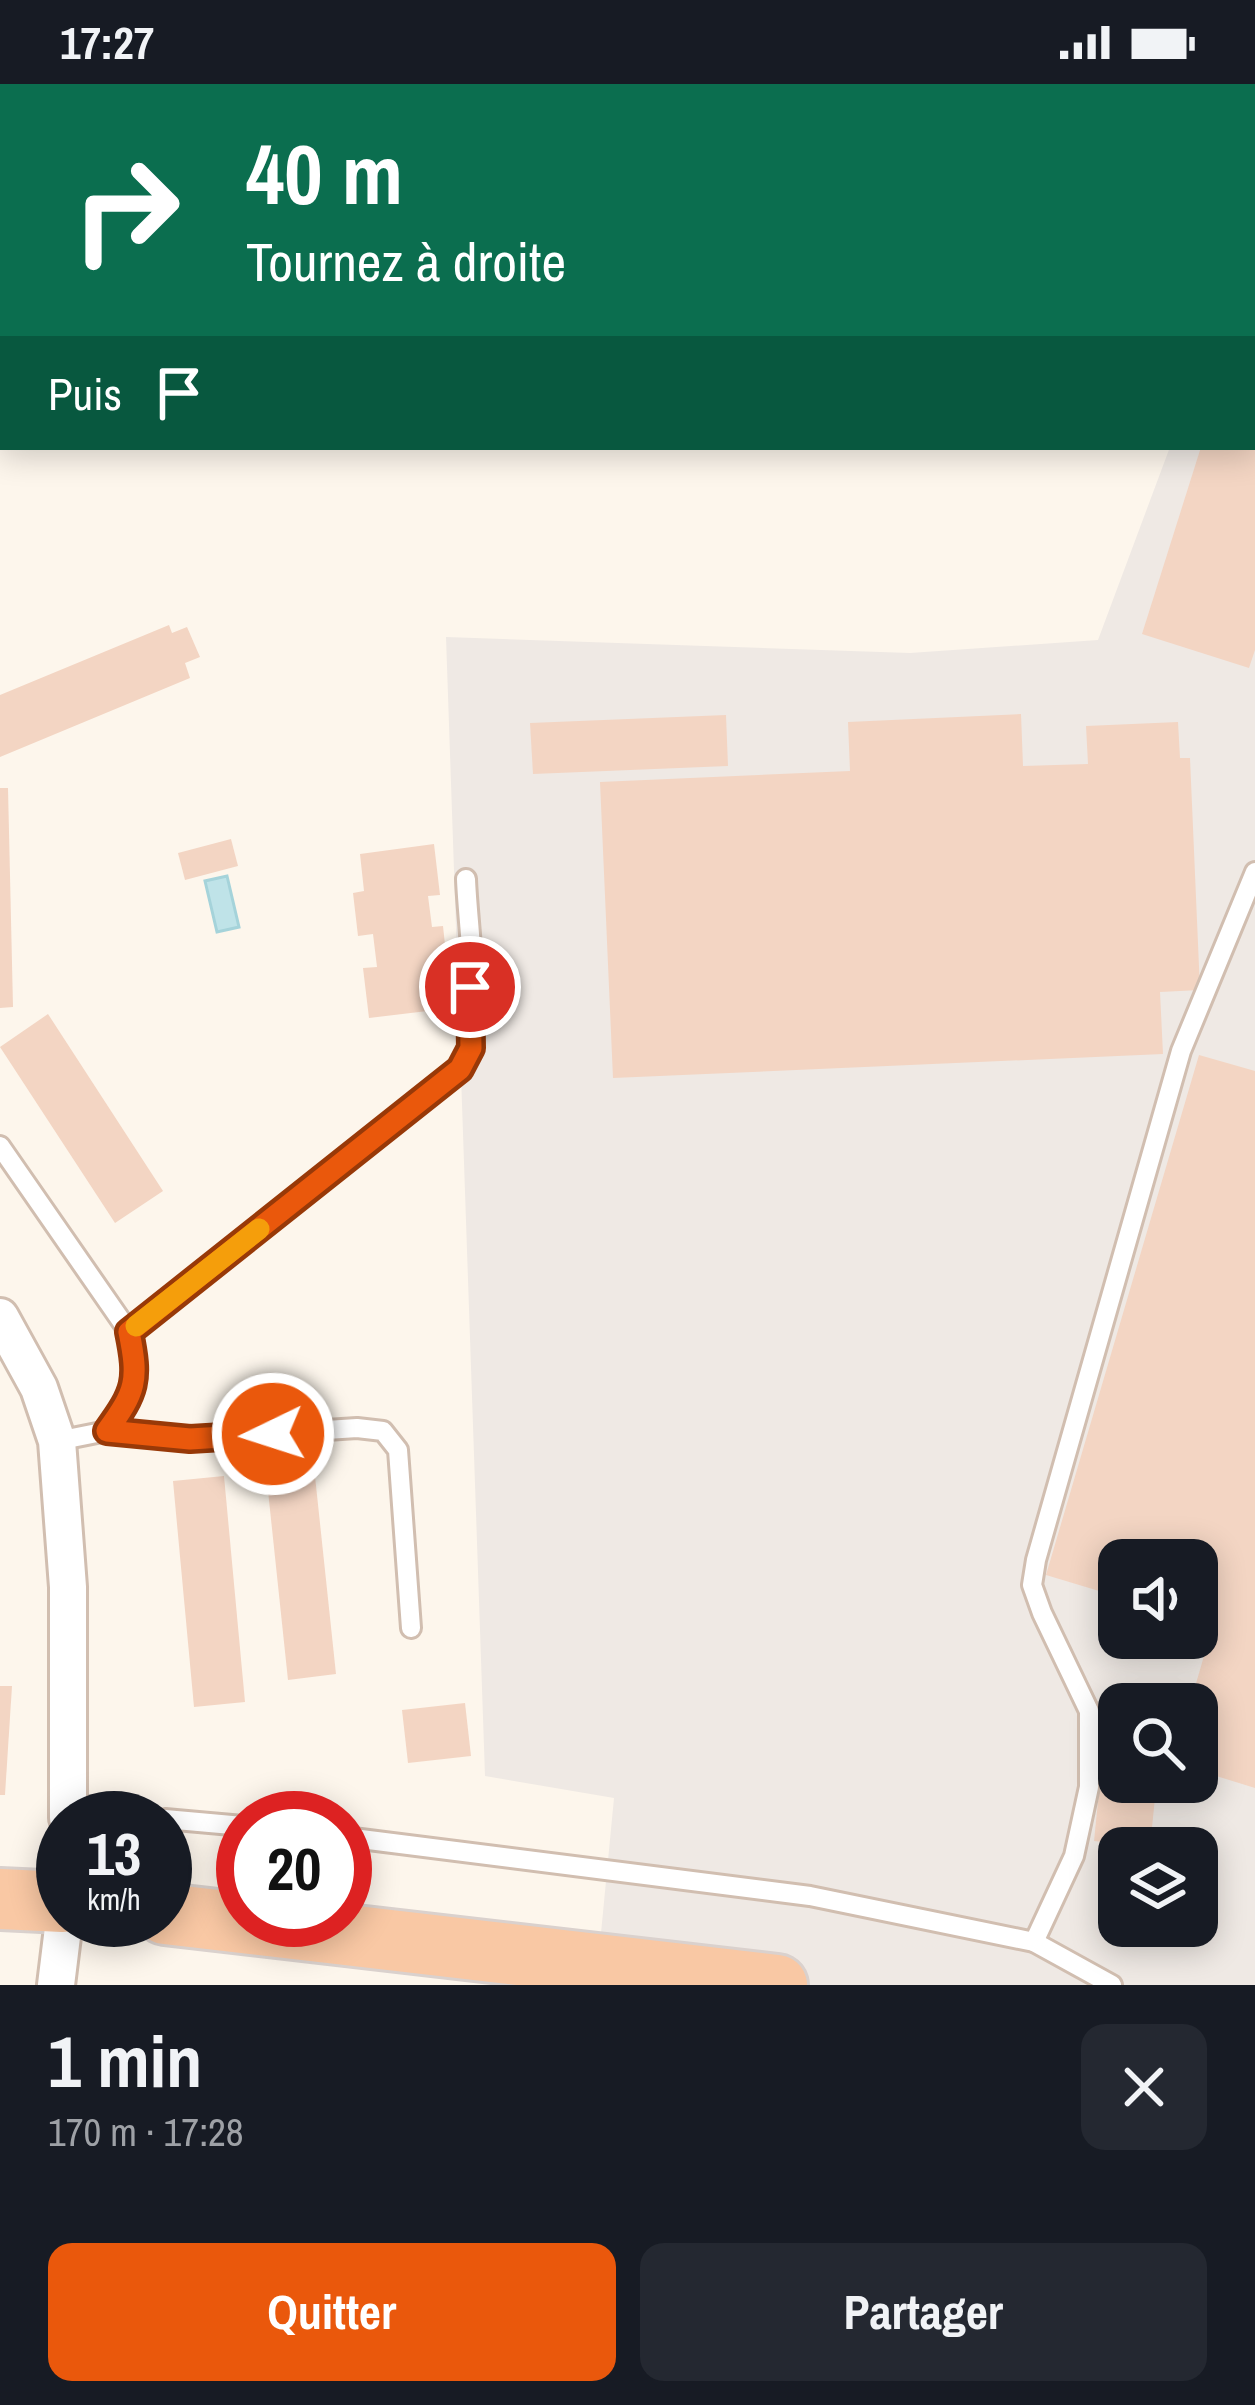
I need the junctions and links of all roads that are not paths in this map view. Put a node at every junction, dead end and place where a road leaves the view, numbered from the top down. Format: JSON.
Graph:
{"nodes":[{"id":1,"x":1255,"y":872,"type":"edge"},
{"id":2,"x":466,"y":879,"type":"dead end"},
{"id":3,"x":0,"y":1146,"type":"edge"},
{"id":4,"x":3,"y":1326,"type":"edge"},
{"id":5,"x":129,"y":1332,"type":"junction"},
{"id":6,"x":107,"y":1431,"type":"junction"},
{"id":7,"x":57,"y":1441,"type":"junction"},
{"id":8,"x":411,"y":1628,"type":"dead end"},
{"id":9,"x":69,"y":1791,"type":"edge"},
{"id":10,"x":372,"y":1840,"type":"edge"},
{"id":11,"x":0,"y":1899,"type":"edge"},
{"id":12,"x":36,"y":1901,"type":"edge"},
{"id":13,"x":192,"y":1917,"type":"edge"},
{"id":14,"x":1034,"y":1942,"type":"junction"},
{"id":15,"x":61,"y":1947,"type":"edge"},
{"id":16,"x":56,"y":1985,"type":"edge"},
{"id":17,"x":777,"y":1985,"type":"edge"},
{"id":18,"x":1112,"y":1985,"type":"edge"}],
"edges":[{"from":1,"to":14,"type":"lane"},
{"from":2,"to":5,"type":"lane"},
{"from":3,"to":5,"type":"lane"},
{"from":4,"to":7,"type":"street"},
{"from":5,"to":6,"type":"lane"},
{"from":6,"to":7,"type":"lane"},
{"from":6,"to":8,"type":"lane"},
{"from":7,"to":9,"type":"street"},
{"from":10,"to":14,"type":"lane"},
{"from":11,"to":12,"type":"highway"},
{"from":13,"to":17,"type":"highway"},
{"from":14,"to":18,"type":"lane"},
{"from":15,"to":16,"type":"street"}]}
